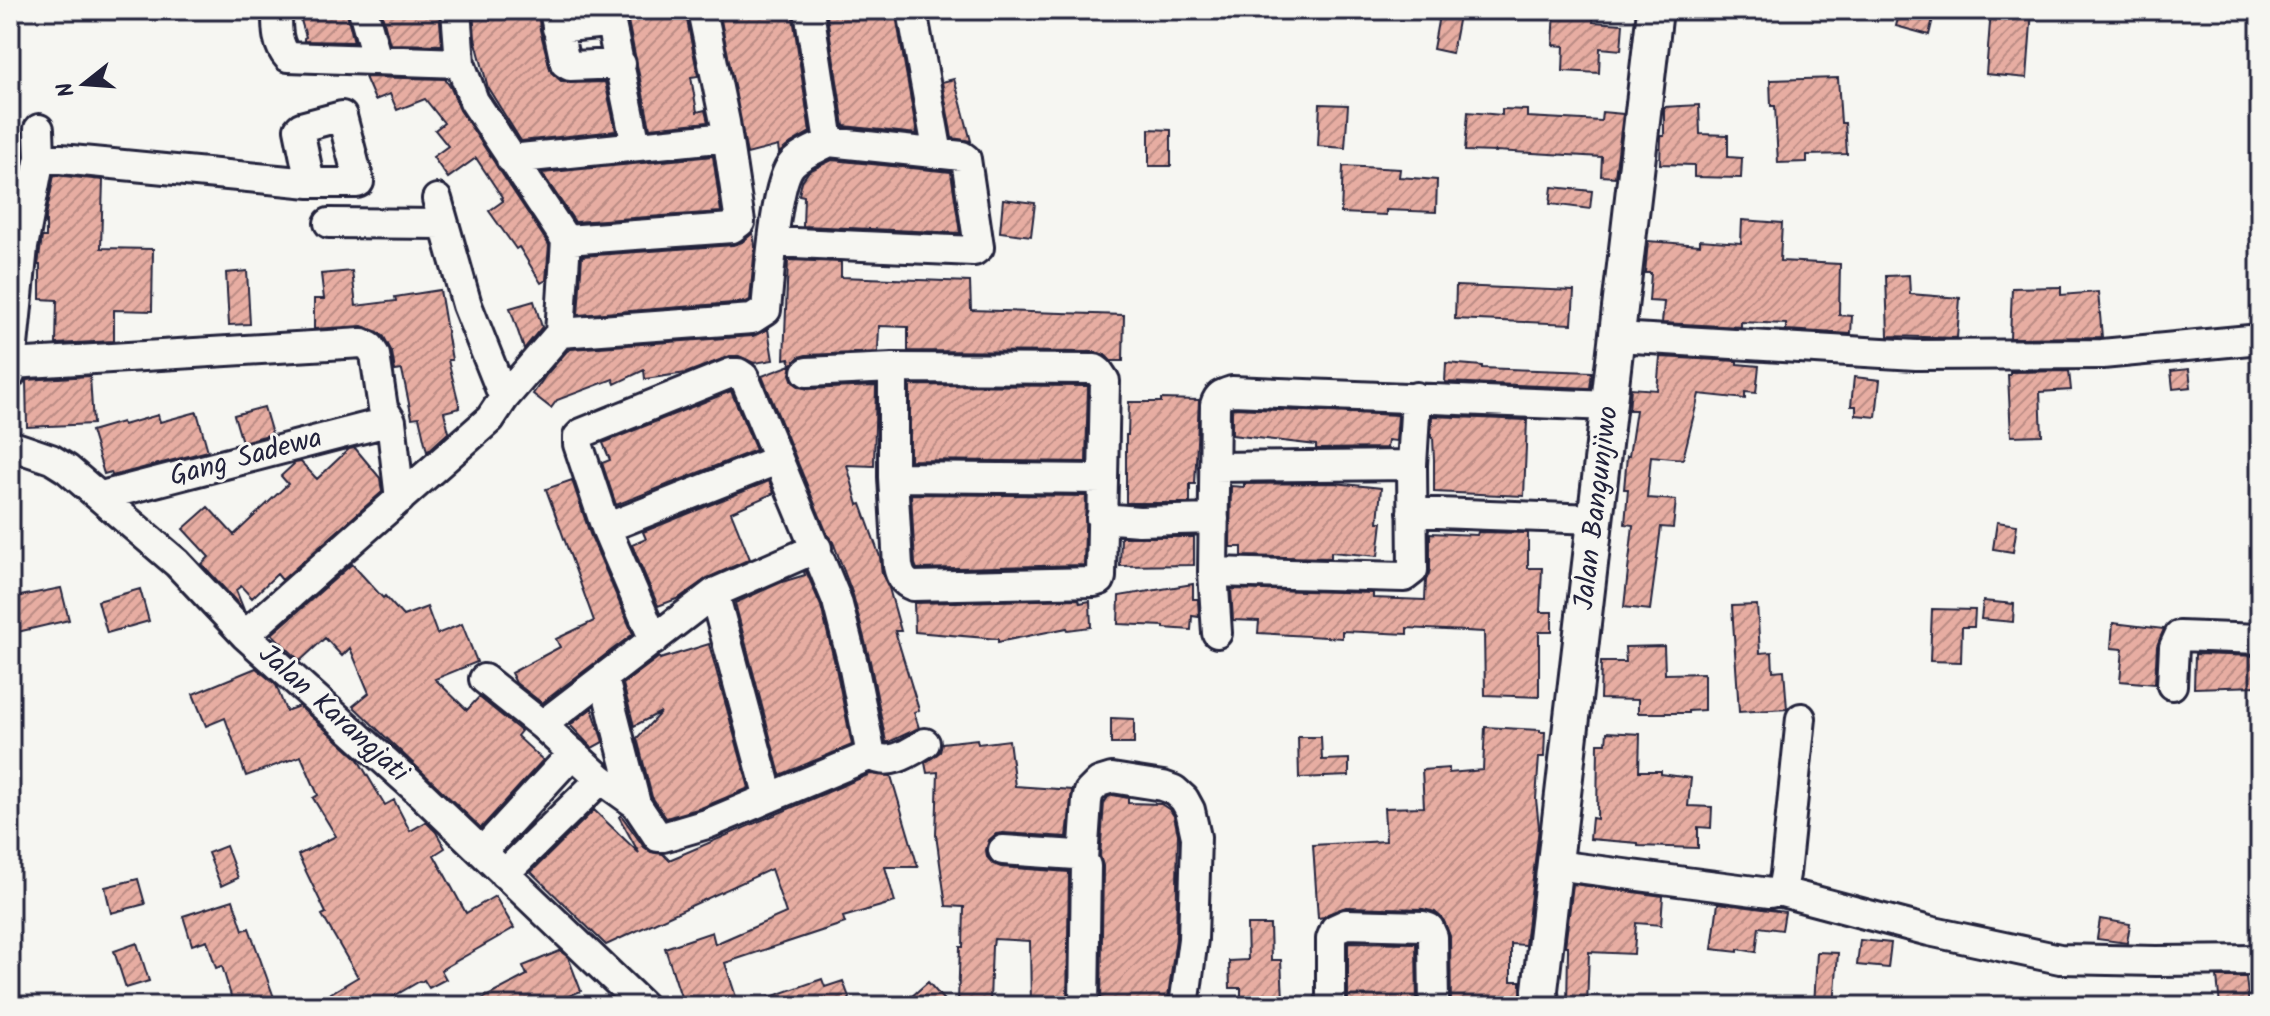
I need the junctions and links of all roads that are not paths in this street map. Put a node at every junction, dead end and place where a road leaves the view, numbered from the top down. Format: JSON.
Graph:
{"nodes":[{"id":1,"x":277,"y":10,"type":"edge"},
{"id":2,"x":363,"y":10,"type":"edge"},
{"id":3,"x":456,"y":10,"type":"edge"},
{"id":4,"x":702,"y":10,"type":"edge"},
{"id":5,"x":809,"y":10,"type":"edge"},
{"id":6,"x":912,"y":10,"type":"edge"},
{"id":7,"x":1655,"y":10,"type":"edge"},
{"id":8,"x":555,"y":19,"type":"edge"},
{"id":9,"x":377,"y":60,"type":"junction"},
{"id":10,"x":460,"y":63,"type":"junction"},
{"id":11,"x":621,"y":64,"type":"junction"},
{"id":12,"x":39,"y":129,"type":"dead end"},
{"id":13,"x":727,"y":137,"type":"junction"},
{"id":14,"x":829,"y":142,"type":"junction"},
{"id":15,"x":636,"y":146,"type":"junction"},
{"id":16,"x":938,"y":154,"type":"junction"},
{"id":17,"x":40,"y":157,"type":"junction"},
{"id":18,"x":511,"y":159,"type":"junction"},
{"id":19,"x":310,"y":183,"type":"dead end"},
{"id":20,"x":329,"y":223,"type":"dead end"},
{"id":21,"x":566,"y":240,"type":"junction"},
{"id":22,"x":773,"y":242,"type":"junction"},
{"id":23,"x":560,"y":333,"type":"junction"},
{"id":24,"x":1617,"y":337,"type":"junction"},
{"id":25,"x":2260,"y":339,"type":"edge"},
{"id":26,"x":11,"y":364,"type":"edge"},
{"id":27,"x":893,"y":368,"type":"junction"},
{"id":28,"x":807,"y":372,"type":"dead end"},
{"id":29,"x":10,"y":375,"type":"edge"},
{"id":30,"x":1416,"y":397,"type":"junction"},
{"id":31,"x":504,"y":398,"type":"junction"},
{"id":32,"x":1610,"y":406,"type":"junction"},
{"id":33,"x":391,"y":421,"type":"junction"},
{"id":34,"x":10,"y":445,"type":"edge"},
{"id":35,"x":777,"y":460,"type":"junction"},
{"id":36,"x":1412,"y":465,"type":"junction"},
{"id":37,"x":1214,"y":467,"type":"junction"},
{"id":38,"x":893,"y":477,"type":"junction"},
{"id":39,"x":1102,"y":479,"type":"junction"},
{"id":40,"x":101,"y":496,"type":"junction"},
{"id":41,"x":400,"y":499,"type":"junction"},
{"id":42,"x":1412,"y":512,"type":"junction"},
{"id":43,"x":1101,"y":518,"type":"junction"},
{"id":44,"x":1214,"y":519,"type":"junction"},
{"id":45,"x":1595,"y":519,"type":"junction"},
{"id":46,"x":606,"y":528,"type":"junction"},
{"id":47,"x":817,"y":548,"type":"junction"},
{"id":48,"x":1213,"y":572,"type":"junction"},
{"id":49,"x":714,"y":593,"type":"junction"},
{"id":50,"x":1217,"y":633,"type":"dead end"},
{"id":51,"x":245,"y":635,"type":"junction"},
{"id":52,"x":2260,"y":639,"type":"edge"},
{"id":53,"x":654,"y":640,"type":"junction"},
{"id":54,"x":484,"y":679,"type":"dead end"},
{"id":55,"x":604,"y":679,"type":"junction"},
{"id":56,"x":2172,"y":685,"type":"dead end"},
{"id":57,"x":1801,"y":718,"type":"dead end"},
{"id":58,"x":542,"y":725,"type":"junction"},
{"id":59,"x":925,"y":743,"type":"dead end"},
{"id":60,"x":573,"y":753,"type":"junction"},
{"id":61,"x":871,"y":755,"type":"junction"},
{"id":62,"x":601,"y":779,"type":"junction"},
{"id":63,"x":769,"y":798,"type":"junction"},
{"id":64,"x":636,"y":804,"type":"junction"},
{"id":65,"x":1003,"y":850,"type":"dead end"},
{"id":66,"x":482,"y":852,"type":"junction"},
{"id":67,"x":1083,"y":859,"type":"junction"},
{"id":68,"x":1555,"y":865,"type":"junction"},
{"id":69,"x":504,"y":874,"type":"junction"},
{"id":70,"x":1778,"y":891,"type":"junction"},
{"id":71,"x":2260,"y":960,"type":"edge"},
{"id":72,"x":643,"y":1006,"type":"edge"},
{"id":73,"x":1084,"y":1006,"type":"edge"},
{"id":74,"x":1184,"y":1006,"type":"edge"},
{"id":75,"x":1331,"y":1006,"type":"edge"},
{"id":76,"x":1434,"y":1006,"type":"edge"},
{"id":77,"x":1541,"y":1006,"type":"edge"}],
"edges":[{"from":1,"to":9,"type":"street"},
{"from":2,"to":9,"type":"street"},
{"from":3,"to":10,"type":"street"},
{"from":4,"to":13,"type":"street"},
{"from":5,"to":14,"type":"street"},
{"from":6,"to":16,"type":"street"},
{"from":7,"to":24,"type":"main road","name":"Jalan Bangunjiwo"},
{"from":8,"to":11,"type":"street"},
{"from":8,"to":11,"type":"street"},
{"from":9,"to":10,"type":"street"},
{"from":10,"to":18,"type":"street"},
{"from":11,"to":15,"type":"street"},
{"from":12,"to":17,"type":"street"},
{"from":13,"to":15,"type":"street"},
{"from":13,"to":21,"type":"street"},
{"from":14,"to":16,"type":"street"},
{"from":14,"to":22,"type":"street"},
{"from":15,"to":18,"type":"street"},
{"from":16,"to":22,"type":"street"},
{"from":17,"to":19,"type":"street"},
{"from":17,"to":26,"type":"street"},
{"from":18,"to":21,"type":"street"},
{"from":20,"to":31,"type":"street"},
{"from":21,"to":23,"type":"street"},
{"from":22,"to":23,"type":"street"},
{"from":23,"to":31,"type":"street"},
{"from":24,"to":25,"type":"street"},
{"from":24,"to":32,"type":"main road","name":"Jalan Bangunjiwo"},
{"from":26,"to":29,"type":"street"},
{"from":26,"to":33,"type":"street"},
{"from":27,"to":28,"type":"street"},
{"from":27,"to":38,"type":"street"},
{"from":27,"to":39,"type":"street"},
{"from":30,"to":32,"type":"street"},
{"from":30,"to":36,"type":"street"},
{"from":30,"to":37,"type":"street"},
{"from":31,"to":41,"type":"street"},
{"from":32,"to":45,"type":"main road","name":"Jalan Bangunjiwo"},
{"from":33,"to":40,"type":"street","name":"Gang Sadewa"},
{"from":33,"to":41,"type":"street"},
{"from":34,"to":40,"type":"street","name":"Jalan Karangjati"},
{"from":35,"to":46,"type":"street"},
{"from":35,"to":46,"type":"street"},
{"from":35,"to":47,"type":"street"},
{"from":36,"to":37,"type":"street"},
{"from":36,"to":42,"type":"street"},
{"from":37,"to":44,"type":"street"},
{"from":38,"to":39,"type":"street"},
{"from":38,"to":43,"type":"street"},
{"from":39,"to":43,"type":"street"},
{"from":40,"to":51,"type":"street","name":"Jalan Karangjati"},
{"from":41,"to":51,"type":"street"},
{"from":42,"to":45,"type":"street"},
{"from":42,"to":48,"type":"street"},
{"from":43,"to":44,"type":"street"},
{"from":44,"to":48,"type":"street"},
{"from":45,"to":68,"type":"main road","name":"Jalan Bangunjiwo"},
{"from":46,"to":53,"type":"street"},
{"from":47,"to":49,"type":"street"},
{"from":47,"to":61,"type":"street"},
{"from":48,"to":50,"type":"street"},
{"from":49,"to":53,"type":"street"},
{"from":49,"to":63,"type":"street"},
{"from":51,"to":66,"type":"street","name":"Jalan Karangjati"},
{"from":52,"to":56,"type":"street"},
{"from":53,"to":55,"type":"street"},
{"from":54,"to":58,"type":"street"},
{"from":55,"to":58,"type":"street"},
{"from":55,"to":64,"type":"street"},
{"from":57,"to":70,"type":"street"},
{"from":58,"to":60,"type":"street"},
{"from":59,"to":61,"type":"street"},
{"from":60,"to":62,"type":"street"},
{"from":60,"to":66,"type":"street"},
{"from":61,"to":63,"type":"street"},
{"from":62,"to":64,"type":"street"},
{"from":62,"to":69,"type":"street"},
{"from":63,"to":64,"type":"street"},
{"from":65,"to":67,"type":"street"},
{"from":66,"to":69,"type":"street","name":"Jalan Karangjati"},
{"from":67,"to":73,"type":"street"},
{"from":67,"to":74,"type":"street"},
{"from":68,"to":70,"type":"street"},
{"from":68,"to":77,"type":"main road","name":"Jalan Bangunjiwo"},
{"from":69,"to":72,"type":"street","name":"Jalan Karangjati"},
{"from":70,"to":71,"type":"street"},
{"from":75,"to":76,"type":"street"}]}
